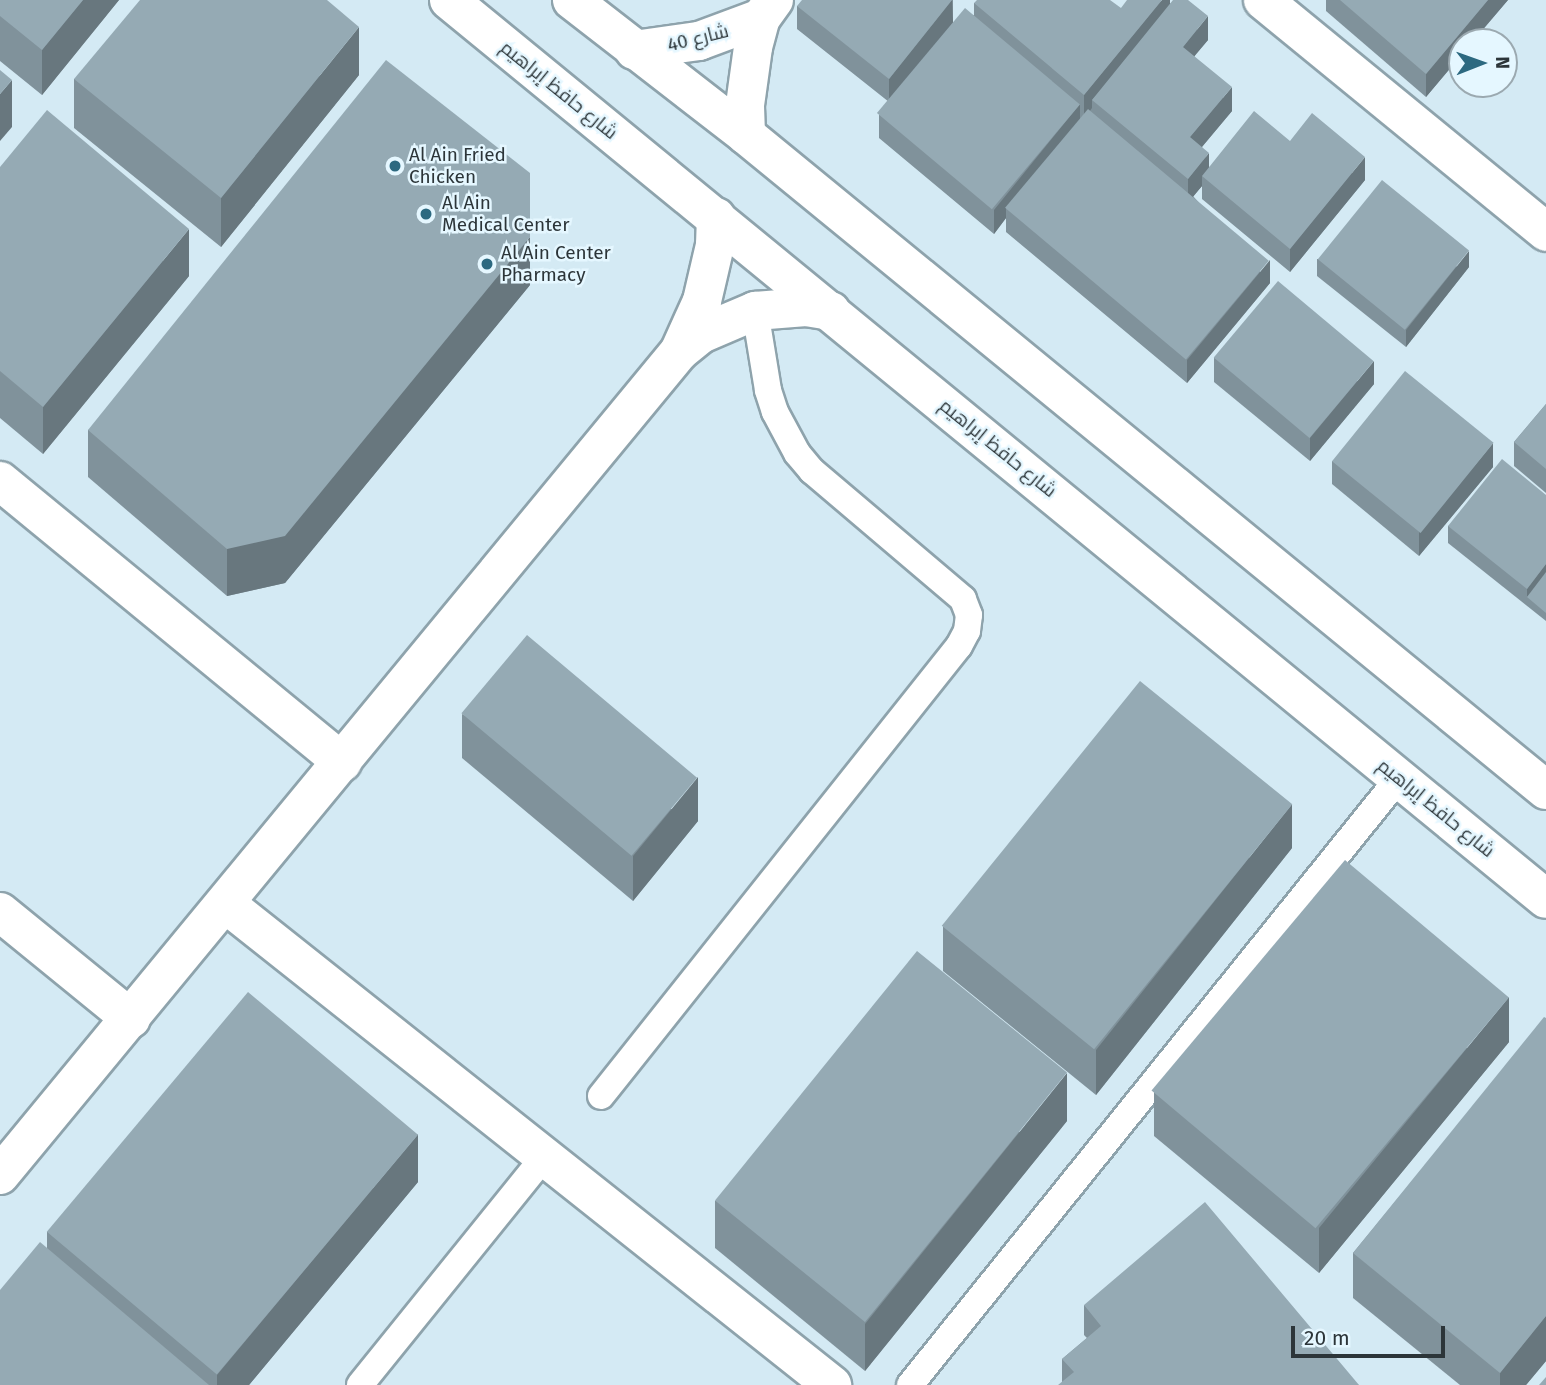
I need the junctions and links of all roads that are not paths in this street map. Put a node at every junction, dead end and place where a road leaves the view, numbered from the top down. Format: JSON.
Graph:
{"nodes":[{"id":1,"x":449,"y":0,"type":"edge"},
{"id":2,"x":572,"y":0,"type":"edge"},
{"id":3,"x":1266,"y":1,"type":"edge"},
{"id":4,"x":767,"y":9,"type":"edge"},
{"id":5,"x":634,"y":50,"type":"junction"},
{"id":6,"x":746,"y":135,"type":"junction"},
{"id":7,"x":716,"y":217,"type":"junction"},
{"id":8,"x":1546,"y":232,"type":"edge"},
{"id":9,"x":755,"y":311,"type":"junction"},
{"id":10,"x":831,"y":311,"type":"junction"},
{"id":11,"x":679,"y":352,"type":"junction"},
{"id":12,"x":0,"y":481,"type":"edge"},
{"id":13,"x":342,"y":762,"type":"junction"},
{"id":14,"x":1399,"y":778,"type":"junction"},
{"id":15,"x":1546,"y":790,"type":"edge"},
{"id":16,"x":1546,"y":899,"type":"edge"},
{"id":17,"x":226,"y":904,"type":"junction"},
{"id":18,"x":0,"y":912,"type":"edge"},
{"id":19,"x":131,"y":1019,"type":"junction"},
{"id":20,"x":601,"y":1096,"type":"dead end"},
{"id":21,"x":544,"y":1157,"type":"junction"},
{"id":22,"x":0,"y":1175,"type":"edge"},
{"id":23,"x":360,"y":1385,"type":"edge"},
{"id":24,"x":832,"y":1385,"type":"edge"},
{"id":25,"x":910,"y":1385,"type":"edge"}],
"edges":[{"from":1,"to":7,"type":"street","name":"شارع حافظ إبراهيم"},
{"from":2,"to":5,"type":"street"},
{"from":3,"to":8,"type":"street"},
{"from":4,"to":5,"type":"street","name":"شارع 40"},
{"from":4,"to":6,"type":"street","name":"شارع 40"},
{"from":5,"to":6,"type":"street"},
{"from":6,"to":15,"type":"street"},
{"from":7,"to":10,"type":"street","name":"شارع حافظ إبراهيم"},
{"from":7,"to":11,"type":"street"},
{"from":9,"to":10,"type":"street"},
{"from":9,"to":11,"type":"street"},
{"from":9,"to":20,"type":"lane"},
{"from":10,"to":14,"type":"street","name":"شارع حافظ إبراهيم"},
{"from":11,"to":13,"type":"street"},
{"from":12,"to":13,"type":"street"},
{"from":13,"to":17,"type":"street"},
{"from":14,"to":16,"type":"street","name":"شارع حافظ إبراهيم"},
{"from":14,"to":25,"type":"lane"},
{"from":17,"to":19,"type":"street"},
{"from":17,"to":21,"type":"street"},
{"from":18,"to":19,"type":"street"},
{"from":19,"to":22,"type":"street"},
{"from":21,"to":23,"type":"lane"},
{"from":21,"to":24,"type":"street"}]}
